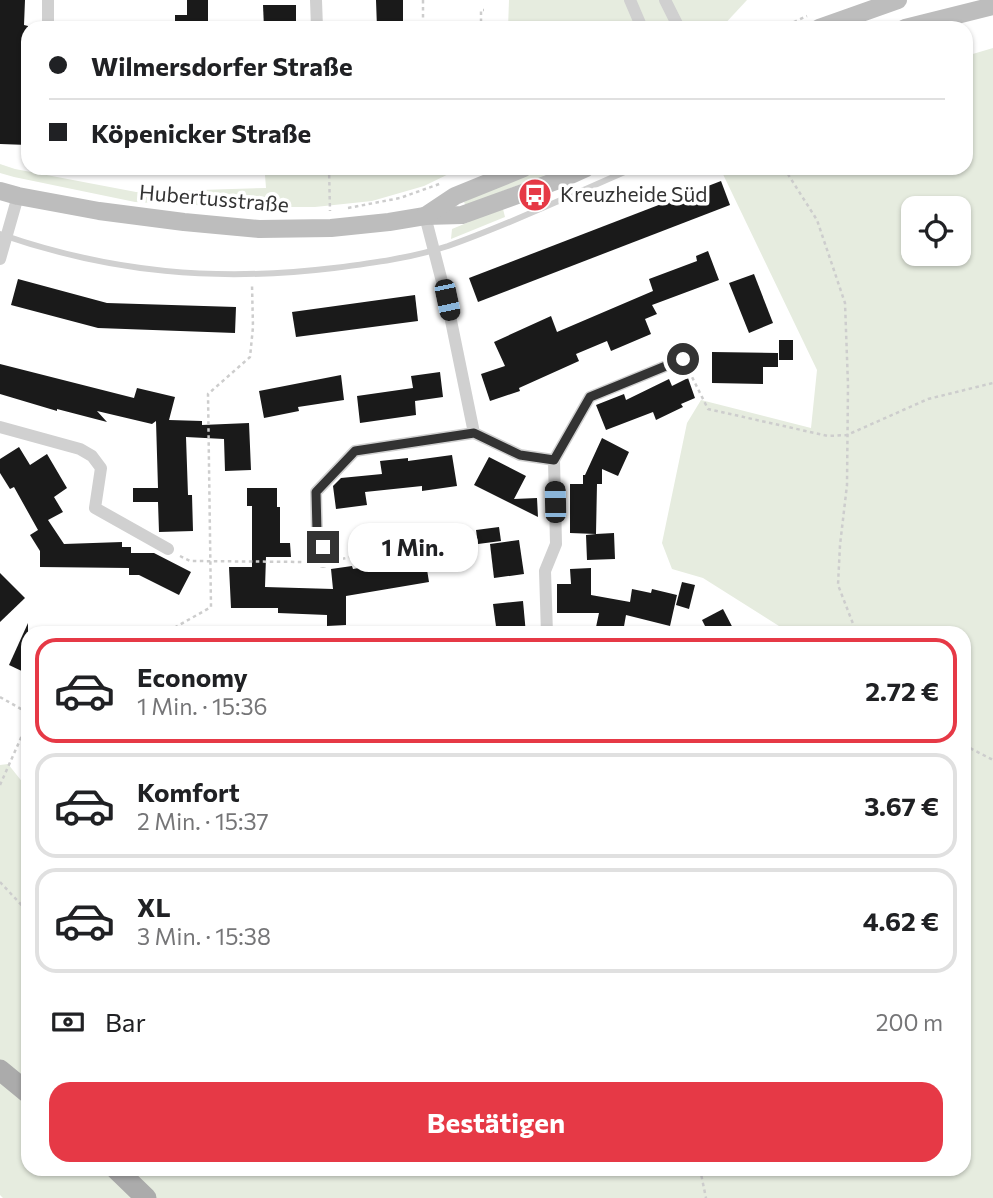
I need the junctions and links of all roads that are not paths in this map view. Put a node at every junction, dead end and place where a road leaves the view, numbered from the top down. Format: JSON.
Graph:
{"nodes":[{"id":1,"x":48,"y":0,"type":"edge"},
{"id":2,"x":316,"y":0,"type":"edge"},
{"id":3,"x":630,"y":0,"type":"edge"},
{"id":4,"x":665,"y":0,"type":"edge"},
{"id":5,"x":898,"y":0,"type":"edge"},
{"id":6,"x":993,"y":6,"type":"edge"},
{"id":7,"x":48,"y":21,"type":"edge"},
{"id":8,"x":317,"y":21,"type":"edge"},
{"id":9,"x":639,"y":21,"type":"edge"},
{"id":10,"x":676,"y":21,"type":"edge"},
{"id":11,"x":839,"y":21,"type":"edge"},
{"id":12,"x":933,"y":21,"type":"edge"},
{"id":13,"x":507,"y":175,"type":"edge"},
{"id":14,"x":571,"y":175,"type":"edge"},
{"id":15,"x":618,"y":175,"type":"edge"},
{"id":16,"x":0,"y":191,"type":"edge"},
{"id":17,"x":18,"y":197,"type":"junction"},
{"id":18,"x":425,"y":216,"type":"junction"},
{"id":19,"x":3,"y":236,"type":"edge"},
{"id":20,"x":434,"y":250,"type":"junction"},
{"id":21,"x":0,"y":259,"type":"edge"},
{"id":22,"x":683,"y":359,"type":"road end"},
{"id":23,"x":0,"y":427,"type":"edge"},
{"id":24,"x":474,"y":433,"type":"junction"},
{"id":25,"x":554,"y":460,"type":"junction"},
{"id":26,"x":167,"y":549,"type":"road end"},
{"id":27,"x":323,"y":562,"type":"road end"},
{"id":28,"x":547,"y":626,"type":"edge"},
{"id":29,"x":0,"y":1070,"type":"edge"},
{"id":30,"x":21,"y":1087,"type":"edge"},
{"id":31,"x":123,"y":1176,"type":"edge"},
{"id":32,"x":146,"y":1198,"type":"edge"}],
"edges":[{"from":1,"to":7,"type":"street"},
{"from":2,"to":8,"type":"street"},
{"from":3,"to":9,"type":"street"},
{"from":4,"to":10,"type":"street"},
{"from":5,"to":11,"type":"street"},
{"from":6,"to":12,"type":"street"},
{"from":13,"to":18,"type":"street","name":"Hubertusstraße"},
{"from":14,"to":18,"type":"street","name":"Hubertusstraße"},
{"from":15,"to":20,"type":"lane"},
{"from":16,"to":17,"type":"street","name":"Hubertusstraße"},
{"from":17,"to":18,"type":"street","name":"Hubertusstraße"},
{"from":17,"to":19,"type":"street"},
{"from":18,"to":20,"type":"street"},
{"from":19,"to":20,"type":"lane"},
{"from":19,"to":21,"type":"street"},
{"from":20,"to":24,"type":"street"},
{"from":22,"to":25,"type":"street"},
{"from":23,"to":26,"type":"street"},
{"from":24,"to":25,"type":"street"},
{"from":24,"to":27,"type":"street"},
{"from":25,"to":28,"type":"street"},
{"from":29,"to":30,"type":"main road"},
{"from":31,"to":32,"type":"main road"}]}
